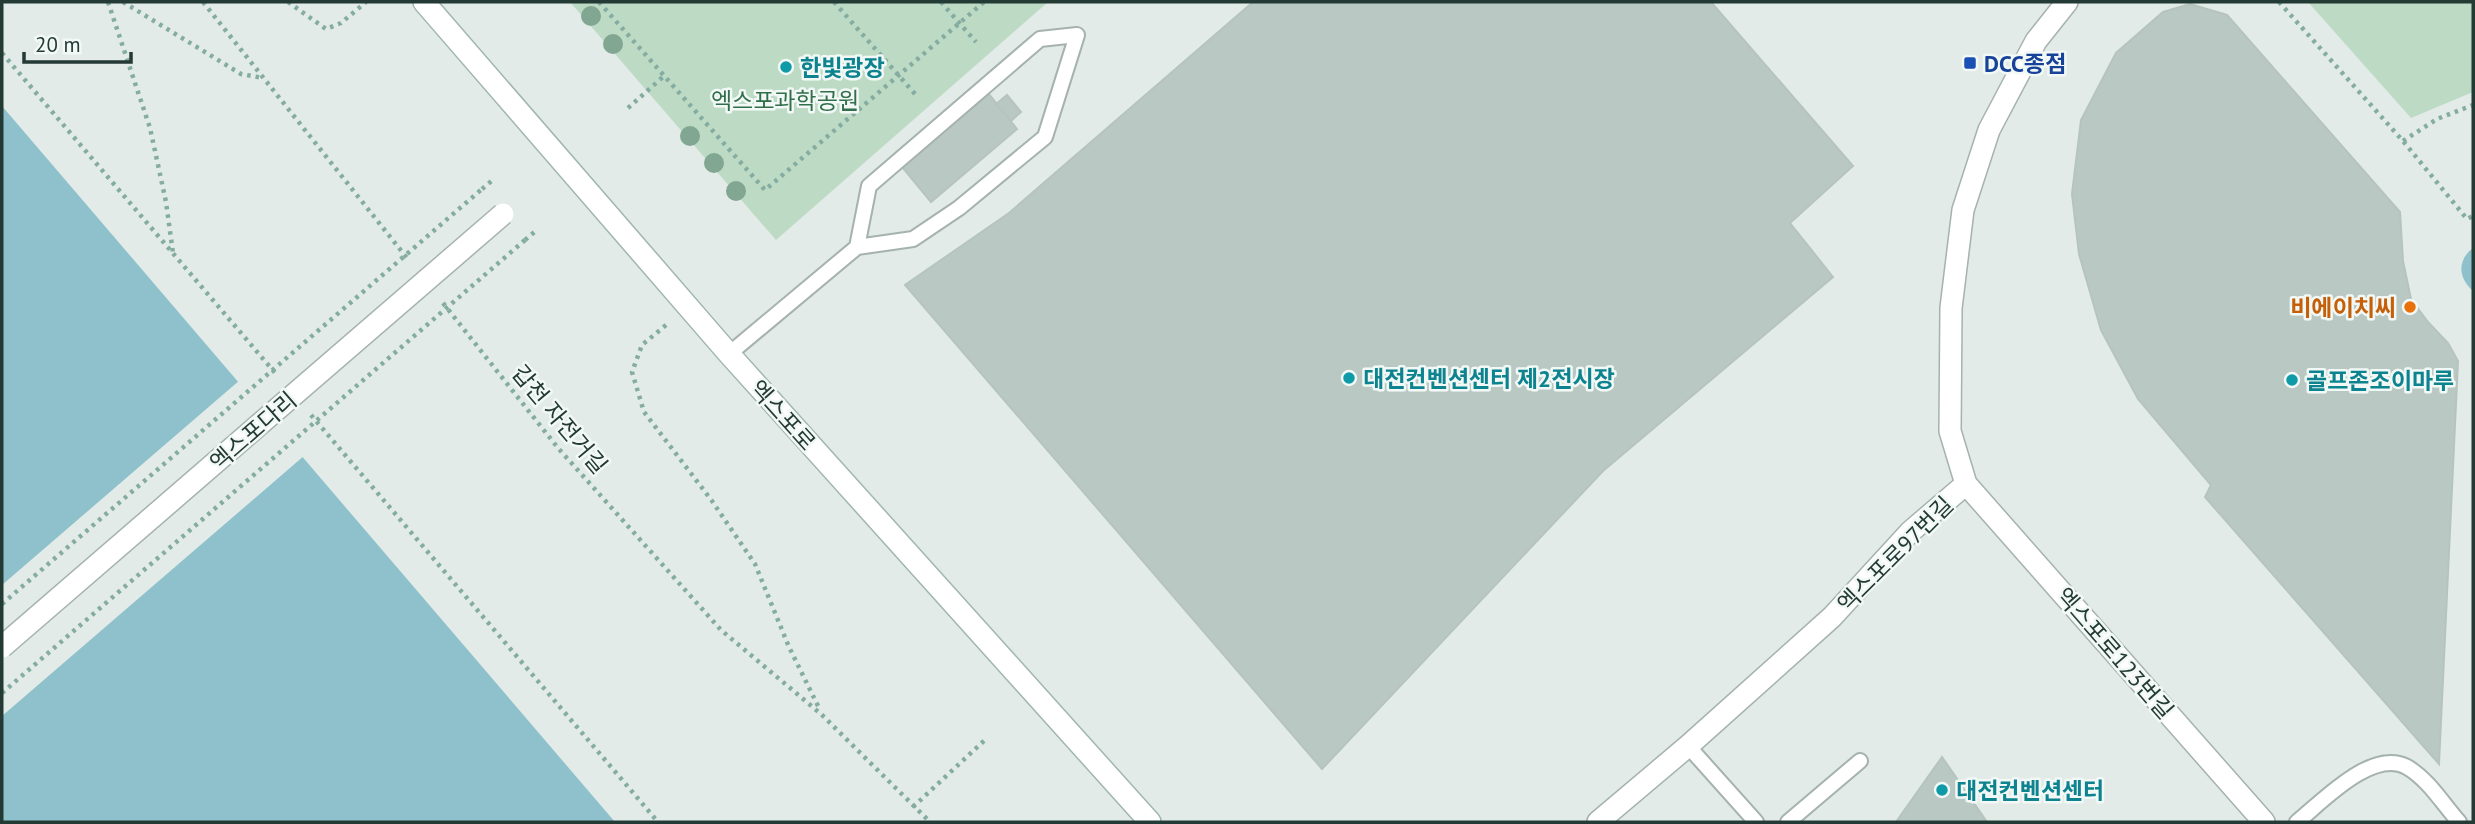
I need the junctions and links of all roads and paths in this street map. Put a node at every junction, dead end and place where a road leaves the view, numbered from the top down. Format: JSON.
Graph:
{"nodes":[{"id":1,"x":108,"y":2,"type":"edge"},
{"id":2,"x":123,"y":2,"type":"edge"},
{"id":3,"x":203,"y":2,"type":"edge"},
{"id":4,"x":288,"y":2,"type":"edge"},
{"id":5,"x":366,"y":2,"type":"edge"},
{"id":6,"x":424,"y":2,"type":"edge"},
{"id":7,"x":600,"y":2,"type":"edge"},
{"id":8,"x":834,"y":2,"type":"edge"},
{"id":9,"x":941,"y":2,"type":"edge"},
{"id":10,"x":984,"y":2,"type":"edge"},
{"id":11,"x":2067,"y":2,"type":"edge"},
{"id":12,"x":2278,"y":2,"type":"edge"},
{"id":13,"x":959,"y":23,"type":"junction"},
{"id":14,"x":976,"y":42,"type":"dead end"},
{"id":15,"x":2,"y":52,"type":"edge"},
{"id":16,"x":664,"y":76,"type":"junction"},
{"id":17,"x":899,"y":76,"type":"junction"},
{"id":18,"x":264,"y":78,"type":"junction"},
{"id":19,"x":915,"y":94,"type":"dead end"},
{"id":20,"x":2473,"y":105,"type":"edge"},
{"id":21,"x":628,"y":108,"type":"dead end"},
{"id":22,"x":2403,"y":141,"type":"junction"},
{"id":23,"x":495,"y":178,"type":"dead end"},
{"id":24,"x":503,"y":214,"type":"dead end"},
{"id":25,"x":2473,"y":216,"type":"edge"},
{"id":26,"x":538,"y":229,"type":"dead end"},
{"id":27,"x":857,"y":247,"type":"junction"},
{"id":28,"x":173,"y":254,"type":"junction"},
{"id":29,"x":411,"y":263,"type":"dead end"},
{"id":30,"x":437,"y":296,"type":"dead end"},
{"id":31,"x":642,"y":345,"type":"dead end"},
{"id":32,"x":729,"y":355,"type":"junction"},
{"id":33,"x":281,"y":380,"type":"dead end"},
{"id":34,"x":308,"y":412,"type":"dead end"},
{"id":35,"x":1966,"y":484,"type":"junction"},
{"id":36,"x":2,"y":604,"type":"edge"},
{"id":37,"x":2,"y":647,"type":"edge"},
{"id":38,"x":2,"y":693,"type":"edge"},
{"id":39,"x":821,"y":714,"type":"junction"},
{"id":40,"x":987,"y":738,"type":"dead end"},
{"id":41,"x":1688,"y":746,"type":"junction"},
{"id":42,"x":1860,"y":761,"type":"dead end"},
{"id":43,"x":913,"y":807,"type":"junction"},
{"id":44,"x":658,"y":822,"type":"edge"},
{"id":45,"x":930,"y":822,"type":"edge"},
{"id":46,"x":1150,"y":822,"type":"edge"},
{"id":47,"x":1598,"y":822,"type":"edge"},
{"id":48,"x":1756,"y":822,"type":"edge"},
{"id":49,"x":1788,"y":822,"type":"edge"},
{"id":50,"x":2264,"y":822,"type":"edge"},
{"id":51,"x":2297,"y":822,"type":"edge"},
{"id":52,"x":2459,"y":822,"type":"edge"}],
"edges":[{"from":1,"to":28,"type":"path"},
{"from":2,"to":18,"type":"path"},
{"from":3,"to":18,"type":"path"},
{"from":4,"to":5,"type":"path"},
{"from":6,"to":32,"type":"street","name":"엑스포로"},
{"from":7,"to":16,"type":"path"},
{"from":8,"to":17,"type":"path"},
{"from":9,"to":13,"type":"path"},
{"from":10,"to":13,"type":"path"},
{"from":11,"to":35,"type":"street","name":"엑스포로97번길"},
{"from":12,"to":22,"type":"path"},
{"from":13,"to":14,"type":"path"},
{"from":13,"to":17,"type":"path"},
{"from":15,"to":28,"type":"path"},
{"from":16,"to":17,"type":"path"},
{"from":16,"to":21,"type":"path"},
{"from":17,"to":19,"type":"path"},
{"from":18,"to":29,"type":"path"},
{"from":20,"to":22,"type":"path"},
{"from":22,"to":25,"type":"path"},
{"from":23,"to":36,"type":"path","bridge":true},
{"from":24,"to":37,"type":"street","name":"엑스포다리","bridge":true},
{"from":26,"to":38,"type":"path","bridge":true},
{"from":27,"to":27,"type":"lane"},
{"from":27,"to":32,"type":"lane"},
{"from":28,"to":33,"type":"path"},
{"from":30,"to":39,"type":"path","name":"갑천 자전거길"},
{"from":31,"to":39,"type":"path"},
{"from":32,"to":46,"type":"street","name":"엑스포로"},
{"from":34,"to":44,"type":"path"},
{"from":35,"to":41,"type":"street","name":"엑스포로97번길"},
{"from":35,"to":50,"type":"street","name":"엑스포로123번길"},
{"from":39,"to":43,"type":"path","name":"갑천 자전거길"},
{"from":40,"to":43,"type":"path"},
{"from":41,"to":47,"type":"street","name":"엑스포로97번길"},
{"from":41,"to":48,"type":"lane"},
{"from":42,"to":49,"type":"lane"},
{"from":43,"to":45,"type":"path","name":"갑천 자전거길"},
{"from":51,"to":52,"type":"lane"}]}
